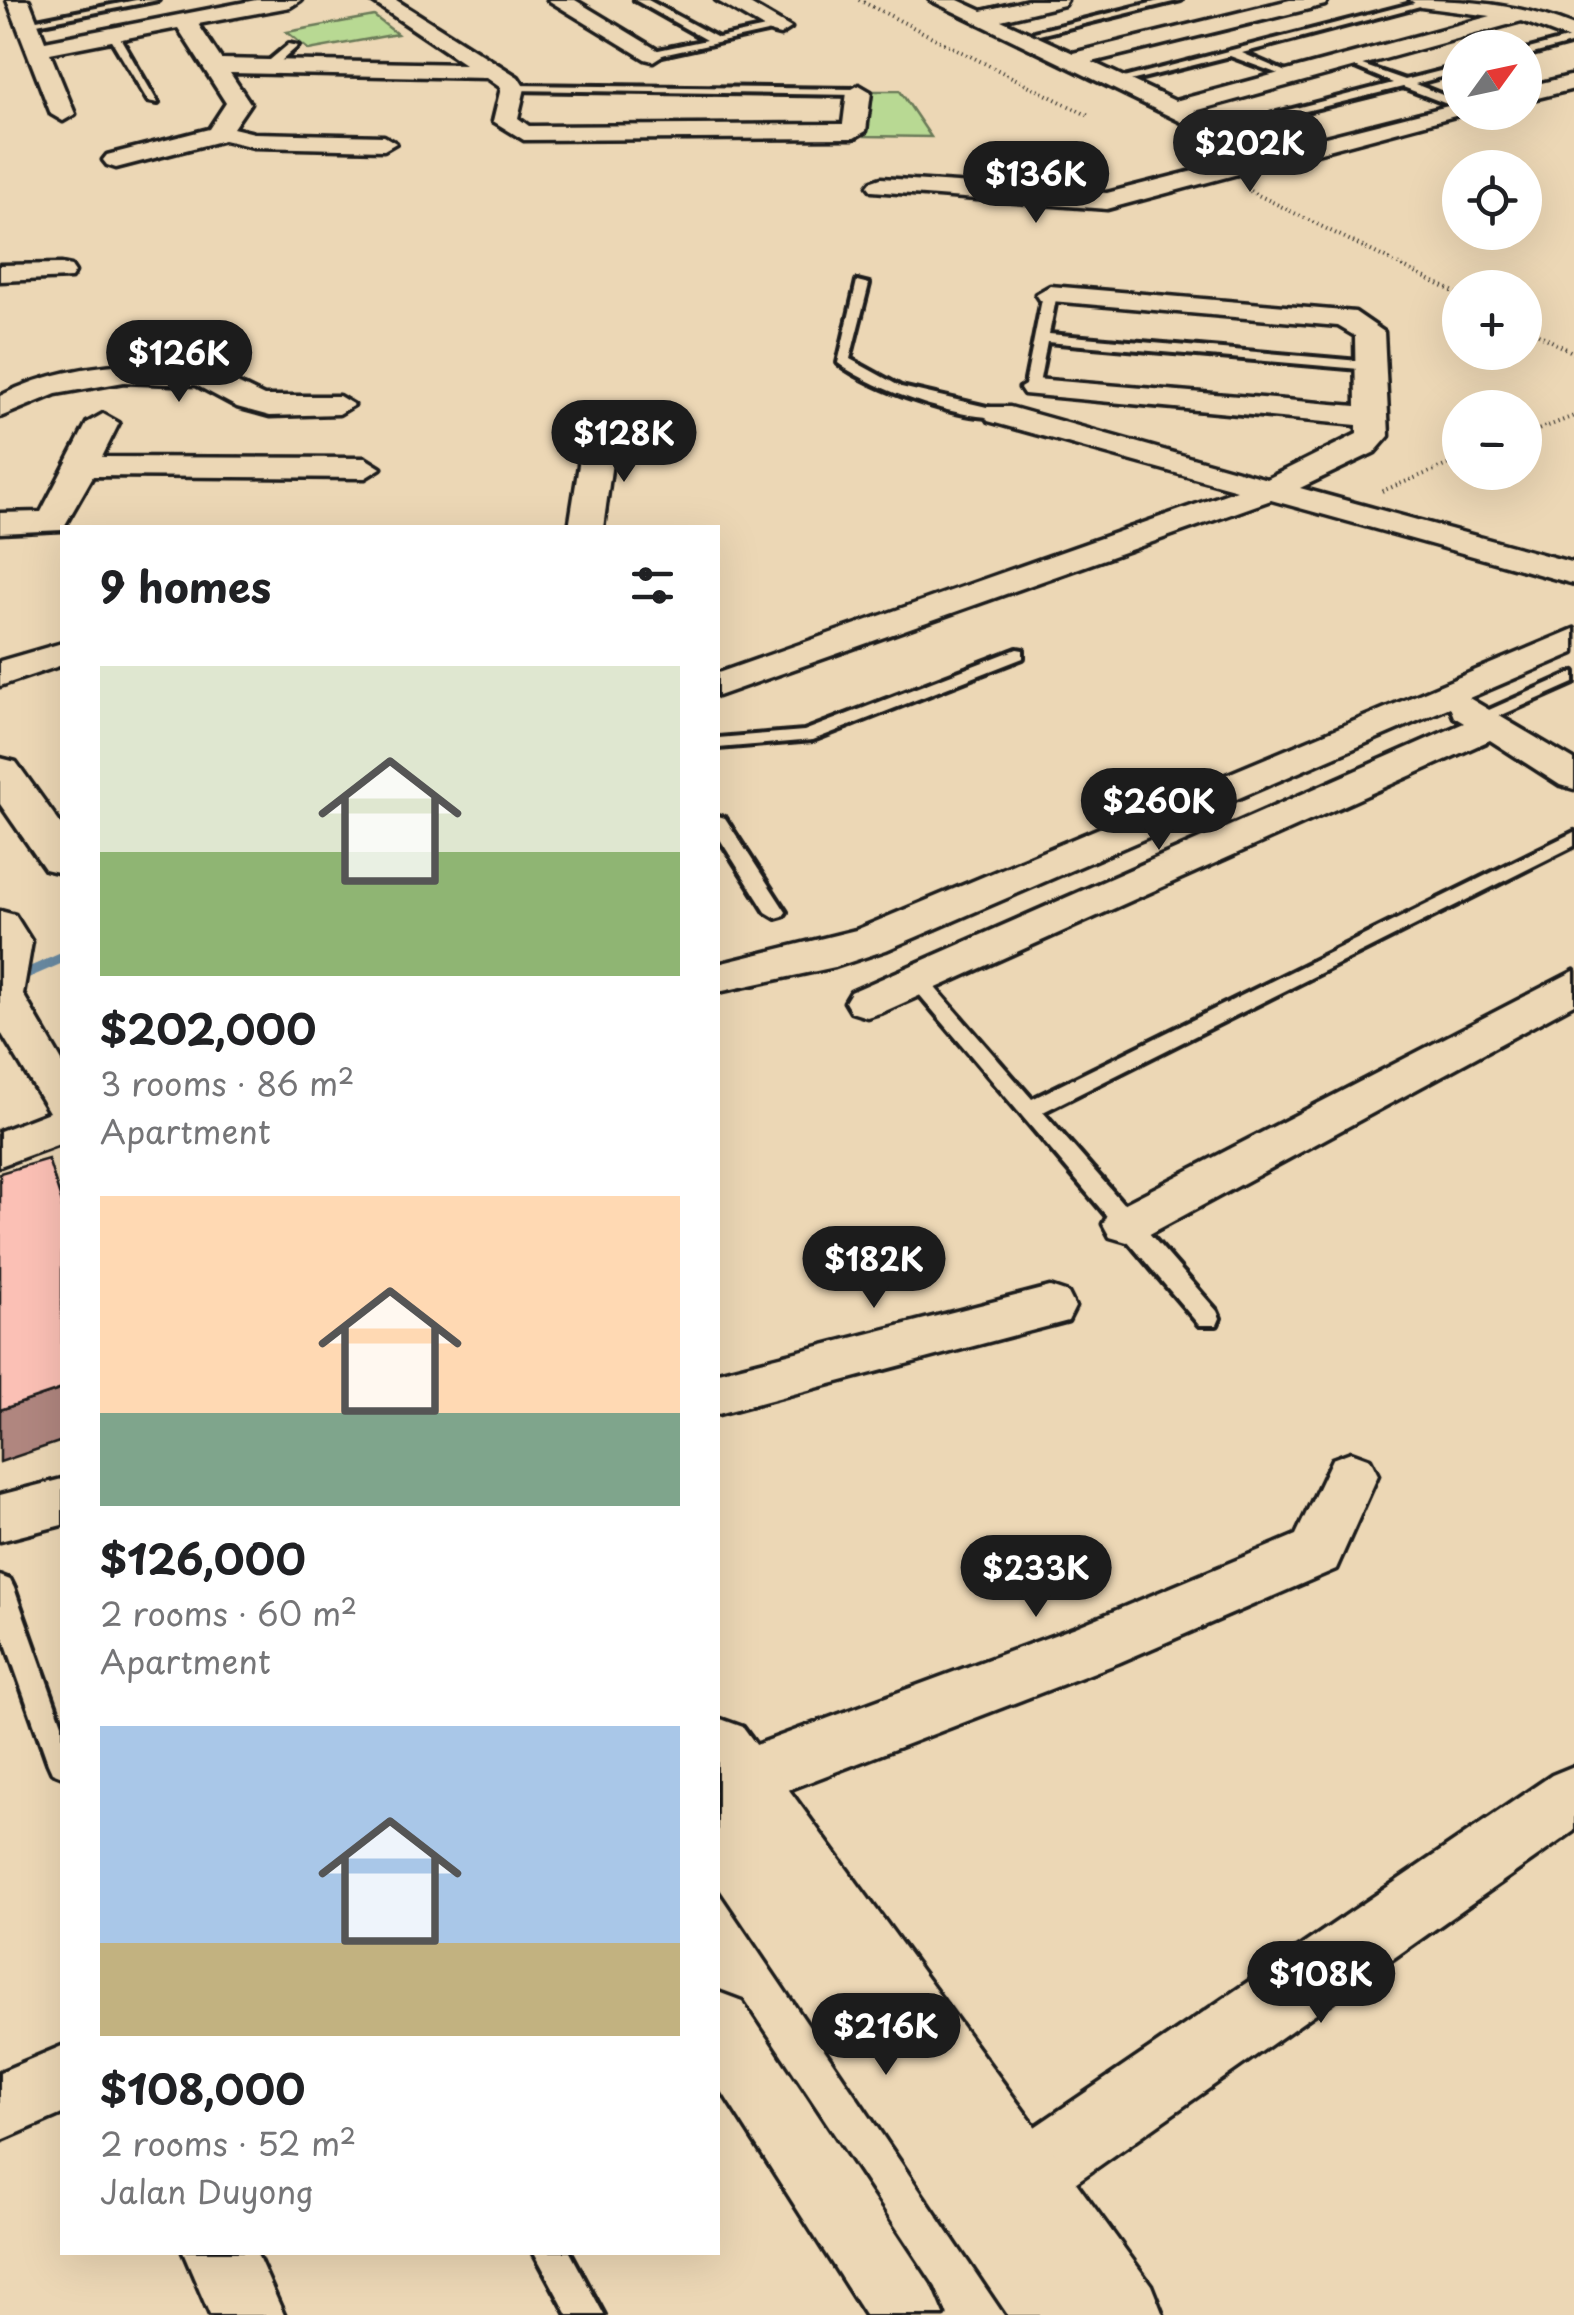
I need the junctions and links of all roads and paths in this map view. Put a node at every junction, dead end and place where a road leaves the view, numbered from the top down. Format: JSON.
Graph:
{"nodes":[{"id":1,"x":18,"y":0,"type":"edge"},
{"id":2,"x":153,"y":0,"type":"edge"},
{"id":3,"x":290,"y":0,"type":"edge"},
{"id":4,"x":381,"y":0,"type":"edge"},
{"id":5,"x":560,"y":0,"type":"edge"},
{"id":6,"x":640,"y":0,"type":"edge"},
{"id":7,"x":727,"y":0,"type":"edge"},
{"id":8,"x":859,"y":0,"type":"edge"},
{"id":9,"x":941,"y":0,"type":"edge"},
{"id":10,"x":1056,"y":0,"type":"edge"},
{"id":11,"x":1176,"y":0,"type":"edge"},
{"id":12,"x":1202,"y":0,"type":"edge"},
{"id":13,"x":1317,"y":0,"type":"edge"},
{"id":14,"x":1428,"y":1,"type":"edge"},
{"id":15,"x":1524,"y":14,"type":"junction"},
{"id":16,"x":980,"y":18,"type":"junction"},
{"id":17,"x":1232,"y":19,"type":"junction"},
{"id":18,"x":184,"y":20,"type":"junction"},
{"id":19,"x":27,"y":23,"type":"junction"},
{"id":20,"x":780,"y":28,"type":"joint"},
{"id":21,"x":1039,"y":32,"type":"dead end"},
{"id":22,"x":113,"y":34,"type":"junction"},
{"id":23,"x":1574,"y":37,"type":"edge"},
{"id":24,"x":718,"y":42,"type":"junction"},
{"id":25,"x":294,"y":46,"type":"dead end"},
{"id":26,"x":1542,"y":47,"type":"edge"},
{"id":27,"x":37,"y":48,"type":"junction"},
{"id":28,"x":1230,"y":52,"type":"junction"},
{"id":29,"x":653,"y":54,"type":"joint"},
{"id":30,"x":1070,"y":61,"type":"junction"},
{"id":31,"x":1352,"y":62,"type":"junction"},
{"id":32,"x":213,"y":66,"type":"junction"},
{"id":33,"x":268,"y":67,"type":"junction"},
{"id":34,"x":494,"y":71,"type":"junction"},
{"id":35,"x":1442,"y":74,"type":"edge"},
{"id":36,"x":1291,"y":78,"type":"junction"},
{"id":37,"x":1114,"y":82,"type":"junction"},
{"id":38,"x":1574,"y":82,"type":"edge"},
{"id":39,"x":1404,"y":83,"type":"junction"},
{"id":40,"x":513,"y":88,"type":"junction"},
{"id":41,"x":1542,"y":90,"type":"edge"},
{"id":42,"x":859,"y":92,"type":"joint"},
{"id":43,"x":1442,"y":100,"type":"edge"},
{"id":44,"x":154,"y":101,"type":"dead end"},
{"id":45,"x":1172,"y":109,"type":"junction"},
{"id":46,"x":1442,"y":113,"type":"edge"},
{"id":47,"x":63,"y":114,"type":"dead end"},
{"id":48,"x":1091,"y":117,"type":"dead end"},
{"id":49,"x":1216,"y":130,"type":"junction"},
{"id":50,"x":224,"y":133,"type":"junction"},
{"id":51,"x":384,"y":143,"type":"dead end"},
{"id":52,"x":1278,"y":159,"type":"junction"},
{"id":53,"x":116,"y":160,"type":"dead end"},
{"id":54,"x":1203,"y":179,"type":"junction"},
{"id":55,"x":881,"y":186,"type":"dead end"},
{"id":56,"x":61,"y":272,"type":"dead end"},
{"id":57,"x":0,"y":274,"type":"edge"},
{"id":58,"x":862,"y":284,"type":"dead end"},
{"id":59,"x":1442,"y":287,"type":"edge"},
{"id":60,"x":1050,"y":294,"type":"joint"},
{"id":61,"x":1542,"y":336,"type":"edge"},
{"id":62,"x":1040,"y":338,"type":"junction"},
{"id":63,"x":1574,"y":353,"type":"edge"},
{"id":64,"x":1371,"y":366,"type":"junction"},
{"id":65,"x":1035,"y":388,"type":"joint"},
{"id":66,"x":339,"y":404,"type":"dead end"},
{"id":67,"x":0,"y":408,"type":"edge"},
{"id":68,"x":999,"y":414,"type":"joint"},
{"id":69,"x":1574,"y":416,"type":"edge"},
{"id":70,"x":1373,"y":417,"type":"junction"},
{"id":71,"x":103,"y":423,"type":"dead end"},
{"id":72,"x":1542,"y":428,"type":"edge"},
{"id":73,"x":600,"y":434,"type":"dead end"},
{"id":74,"x":81,"y":466,"type":"junction"},
{"id":75,"x":1442,"y":467,"type":"edge"},
{"id":76,"x":365,"y":468,"type":"dead end"},
{"id":77,"x":1281,"y":492,"type":"junction"},
{"id":78,"x":1337,"y":507,"type":"junction"},
{"id":79,"x":0,"y":523,"type":"edge"},
{"id":80,"x":586,"y":525,"type":"edge"},
{"id":81,"x":1574,"y":574,"type":"edge"},
{"id":82,"x":1574,"y":640,"type":"edge"},
{"id":83,"x":60,"y":654,"type":"edge"},
{"id":84,"x":1017,"y":654,"type":"dead end"},
{"id":85,"x":0,"y":675,"type":"edge"},
{"id":86,"x":1574,"y":676,"type":"edge"},
{"id":87,"x":720,"y":684,"type":"edge"},
{"id":88,"x":1442,"y":693,"type":"junction"},
{"id":89,"x":1486,"y":721,"type":"junction"},
{"id":90,"x":720,"y":742,"type":"edge"},
{"id":91,"x":1574,"y":777,"type":"edge"},
{"id":92,"x":3,"y":782,"type":"edge"},
{"id":93,"x":720,"y":825,"type":"edge"},
{"id":94,"x":1574,"y":838,"type":"edge"},
{"id":95,"x":60,"y":856,"type":"edge"},
{"id":96,"x":776,"y":912,"type":"dead end"},
{"id":97,"x":3,"y":956,"type":"edge"},
{"id":98,"x":720,"y":978,"type":"edge"},
{"id":99,"x":917,"y":980,"type":"junction"},
{"id":100,"x":868,"y":1002,"type":"dead end"},
{"id":101,"x":1562,"y":1007,"type":"edge"},
{"id":102,"x":60,"y":1095,"type":"edge"},
{"id":103,"x":1029,"y":1110,"type":"junction"},
{"id":104,"x":60,"y":1126,"type":"edge"},
{"id":105,"x":0,"y":1149,"type":"edge"},
{"id":106,"x":1127,"y":1224,"type":"junction"},
{"id":107,"x":1050,"y":1308,"type":"dead end"},
{"id":108,"x":1208,"y":1318,"type":"dead end"},
{"id":109,"x":720,"y":1392,"type":"edge"},
{"id":110,"x":1351,"y":1475,"type":"dead end"},
{"id":111,"x":60,"y":1503,"type":"edge"},
{"id":112,"x":0,"y":1518,"type":"edge"},
{"id":113,"x":0,"y":1588,"type":"edge"},
{"id":114,"x":60,"y":1757,"type":"edge"},
{"id":115,"x":723,"y":1786,"type":"edge"},
{"id":116,"x":1574,"y":1795,"type":"edge"},
{"id":117,"x":720,"y":2028,"type":"edge"},
{"id":118,"x":60,"y":2081,"type":"edge"},
{"id":119,"x":0,"y":2108,"type":"edge"},
{"id":120,"x":1022,"y":2176,"type":"junction"},
{"id":121,"x":220,"y":2255,"type":"edge"},
{"id":122,"x":554,"y":2255,"type":"edge"},
{"id":123,"x":247,"y":2315,"type":"edge"},
{"id":124,"x":587,"y":2315,"type":"edge"},
{"id":125,"x":908,"y":2315,"type":"edge"},
{"id":126,"x":1058,"y":2315,"type":"edge"},
{"id":127,"x":1122,"y":2315,"type":"edge"}],
"edges":[{"from":1,"to":19,"type":"street"},
{"from":2,"to":19,"type":"lane"},
{"from":3,"to":18,"type":"street"},
{"from":4,"to":34,"type":"street"},
{"from":5,"to":29,"type":"street"},
{"from":6,"to":24,"type":"lane"},
{"from":7,"to":20,"type":"street"},
{"from":8,"to":48,"type":"path"},
{"from":9,"to":16,"type":"street"},
{"from":10,"to":16,"type":"street"},
{"from":11,"to":21,"type":"lane"},
{"from":12,"to":17,"type":"street"},
{"from":13,"to":17,"type":"street"},
{"from":14,"to":15,"type":"street"},
{"from":14,"to":28,"type":"lane"},
{"from":15,"to":23,"type":"street"},
{"from":15,"to":31,"type":"street"},
{"from":16,"to":30,"type":"street"},
{"from":17,"to":30,"type":"street"},
{"from":18,"to":22,"type":"street"},
{"from":18,"to":32,"type":"street"},
{"from":19,"to":27,"type":"street"},
{"from":20,"to":24,"type":"lane"},
{"from":22,"to":27,"type":"street"},
{"from":22,"to":44,"type":"lane"},
{"from":23,"to":26,"type":"lane"},
{"from":24,"to":29,"type":"lane"},
{"from":25,"to":33,"type":"lane"},
{"from":27,"to":47,"type":"street"},
{"from":28,"to":36,"type":"lane"},
{"from":28,"to":37,"type":"lane"},
{"from":30,"to":37,"type":"street"},
{"from":31,"to":36,"type":"street"},
{"from":31,"to":39,"type":"lane"},
{"from":32,"to":33,"type":"street"},
{"from":32,"to":50,"type":"street"},
{"from":33,"to":34,"type":"street"},
{"from":34,"to":40,"type":"street"},
{"from":35,"to":39,"type":"lane"},
{"from":36,"to":45,"type":"street"},
{"from":37,"to":45,"type":"street"},
{"from":38,"to":41,"type":"street"},
{"from":39,"to":43,"type":"lane"},
{"from":39,"to":49,"type":"lane"},
{"from":40,"to":42,"type":"lane"},
{"from":40,"to":42,"type":"street"},
{"from":45,"to":49,"type":"street"},
{"from":46,"to":52,"type":"street"},
{"from":49,"to":52,"type":"street"},
{"from":50,"to":51,"type":"street"},
{"from":50,"to":53,"type":"street"},
{"from":52,"to":54,"type":"street"},
{"from":54,"to":55,"type":"street"},
{"from":54,"to":59,"type":"path"},
{"from":56,"to":57,"type":"street"},
{"from":58,"to":68,"type":"lane"},
{"from":60,"to":62,"type":"lane"},
{"from":60,"to":64,"type":"street"},
{"from":61,"to":63,"type":"path"},
{"from":62,"to":64,"type":"lane"},
{"from":62,"to":65,"type":"lane"},
{"from":64,"to":70,"type":"street"},
{"from":65,"to":70,"type":"street"},
{"from":66,"to":67,"type":"street"},
{"from":68,"to":77,"type":"street"},
{"from":69,"to":72,"type":"path"},
{"from":70,"to":77,"type":"street"},
{"from":71,"to":74,"type":"street"},
{"from":73,"to":80,"type":"street"},
{"from":74,"to":76,"type":"street"},
{"from":74,"to":79,"type":"street"},
{"from":75,"to":78,"type":"path"},
{"from":77,"to":78,"type":"street"},
{"from":77,"to":87,"type":"street"},
{"from":78,"to":81,"type":"street"},
{"from":82,"to":88,"type":"street"},
{"from":83,"to":85,"type":"street"},
{"from":84,"to":90,"type":"lane"},
{"from":86,"to":89,"type":"lane"},
{"from":88,"to":89,"type":"street"},
{"from":88,"to":98,"type":"street"},
{"from":89,"to":91,"type":"street"},
{"from":89,"to":99,"type":"street"},
{"from":92,"to":95,"type":"main road"},
{"from":93,"to":96,"type":"lane"},
{"from":94,"to":103,"type":"lane"},
{"from":97,"to":102,"type":"street"},
{"from":99,"to":100,"type":"street"},
{"from":99,"to":103,"type":"lane"},
{"from":101,"to":106,"type":"street"},
{"from":103,"to":106,"type":"lane"},
{"from":104,"to":105,"type":"street"},
{"from":106,"to":108,"type":"lane"},
{"from":107,"to":109,"type":"street"},
{"from":110,"to":115,"type":"street"},
{"from":111,"to":112,"type":"street"},
{"from":113,"to":114,"type":"lane"},
{"from":115,"to":120,"type":"main road"},
{"from":115,"to":126,"type":"main road"},
{"from":116,"to":120,"type":"street"},
{"from":117,"to":125,"type":"street"},
{"from":118,"to":119,"type":"street"},
{"from":120,"to":127,"type":"main road"},
{"from":121,"to":123,"type":"street"},
{"from":122,"to":124,"type":"lane"}]}
